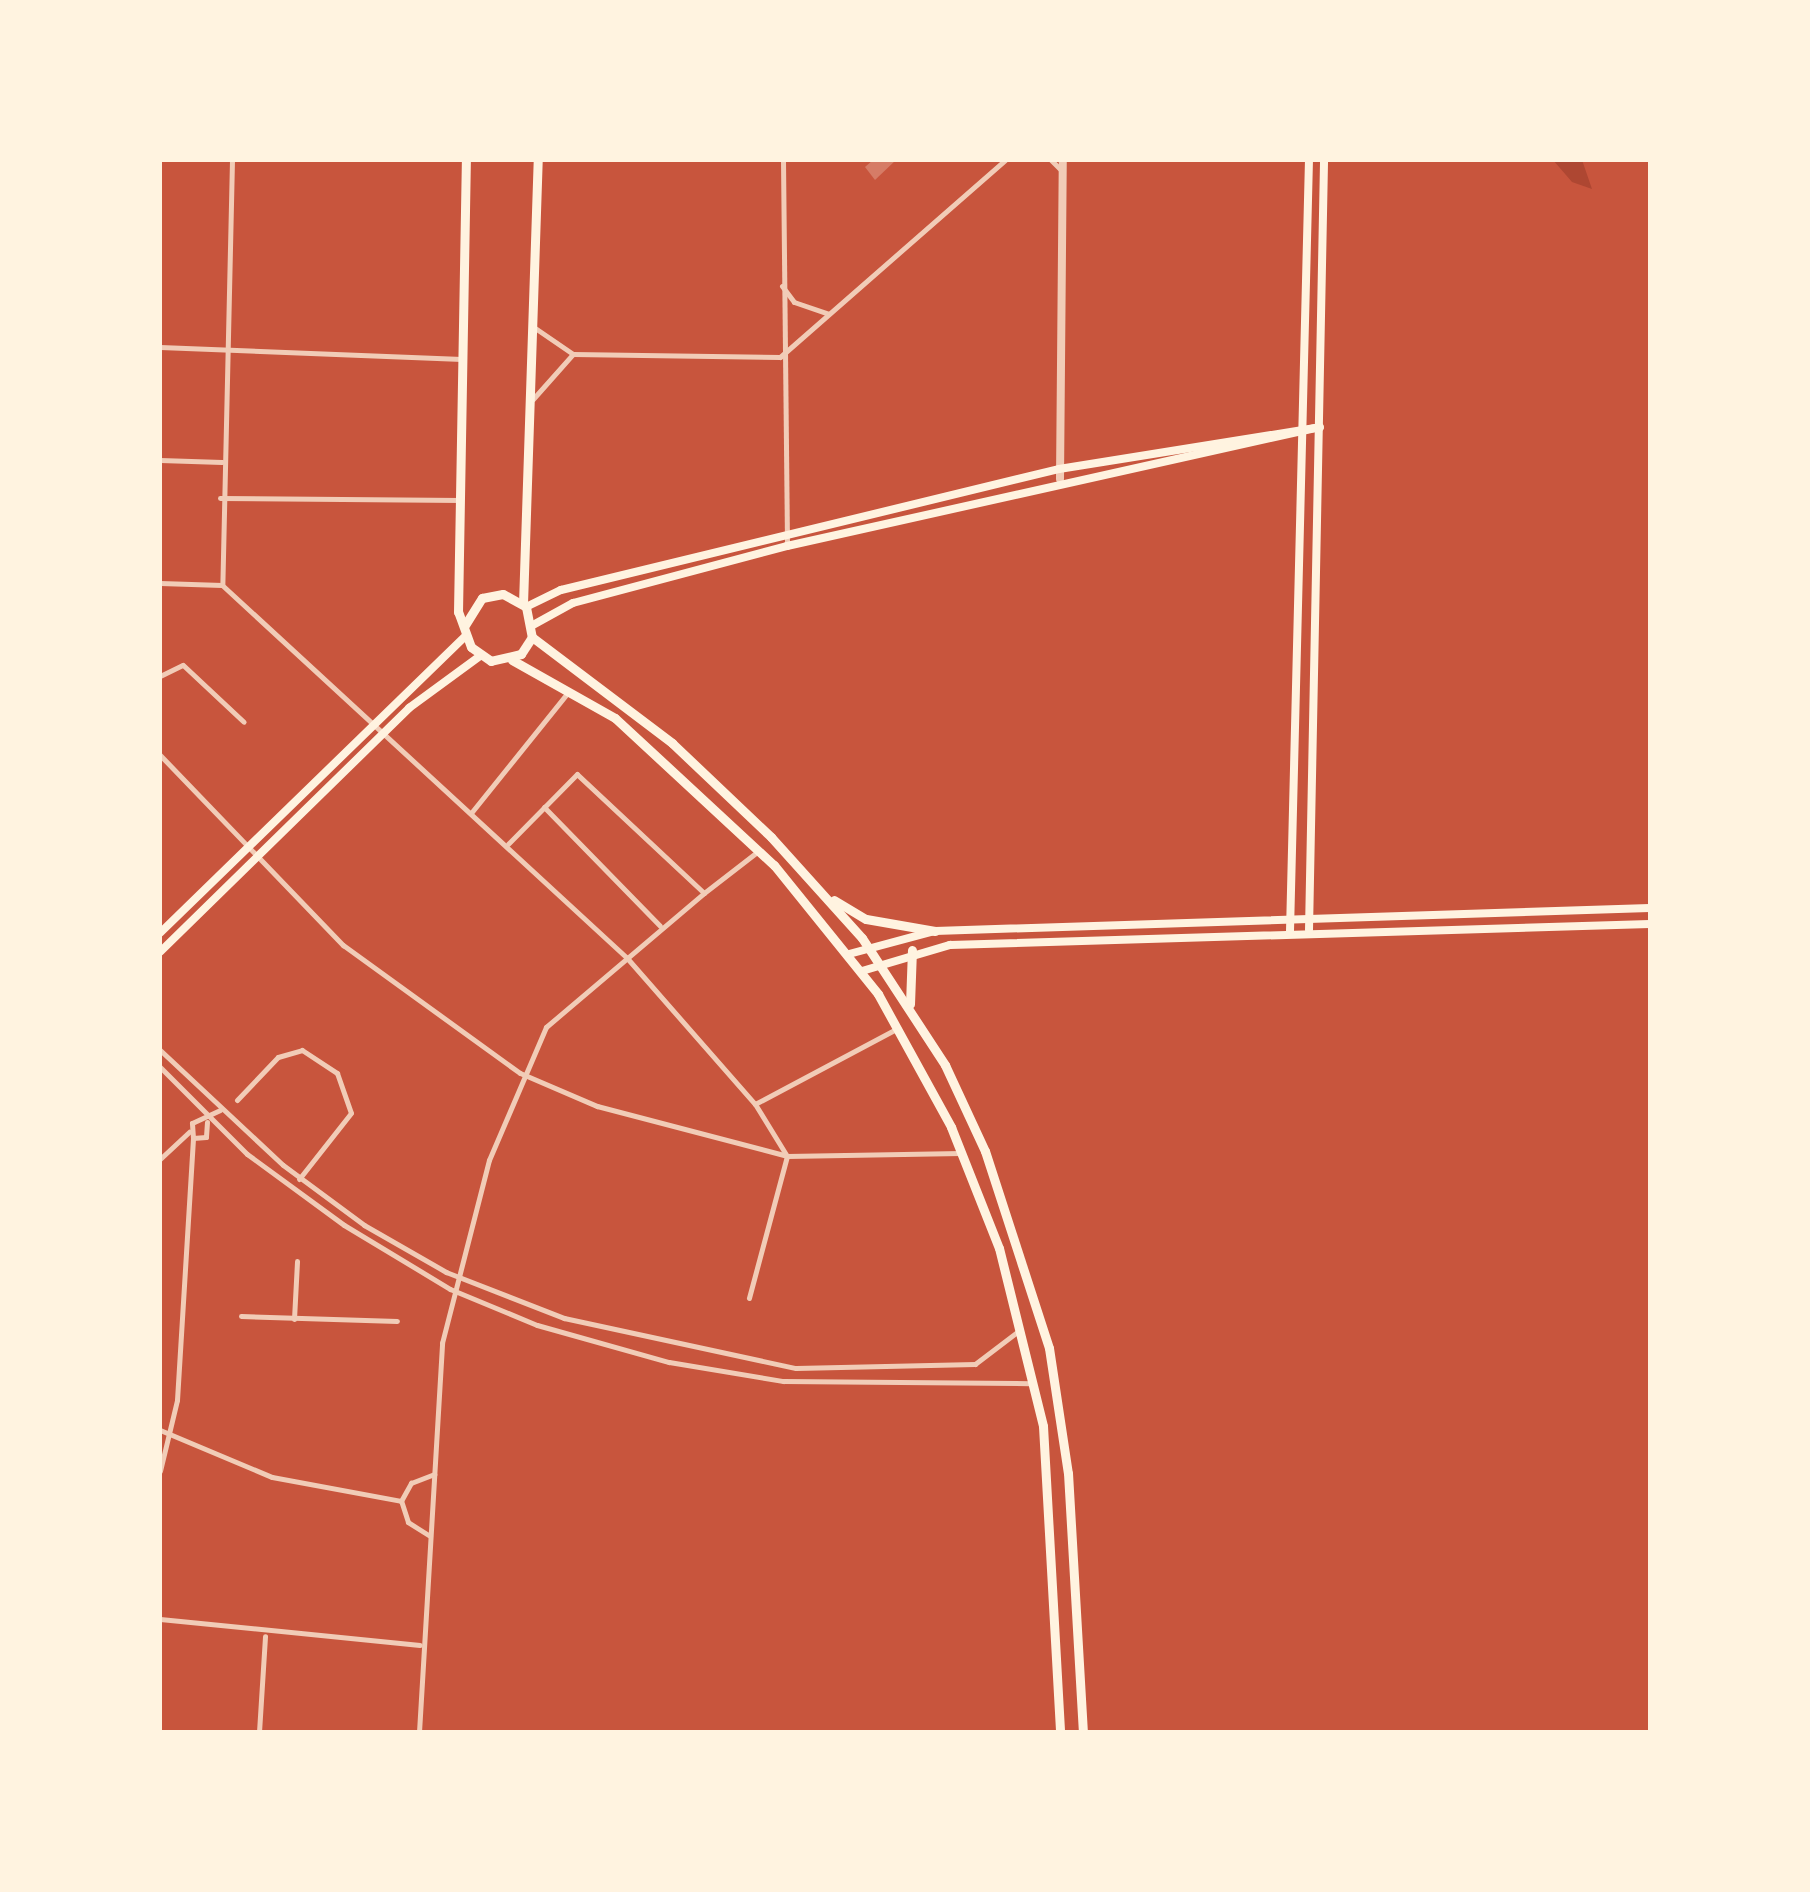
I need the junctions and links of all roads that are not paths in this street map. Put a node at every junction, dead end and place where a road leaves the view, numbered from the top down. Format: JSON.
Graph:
{"nodes":[{"id":1,"x":232,"y":160,"type":"edge"},
{"id":2,"x":466,"y":160,"type":"edge"},
{"id":3,"x":538,"y":160,"type":"edge"},
{"id":4,"x":783,"y":160,"type":"edge"},
{"id":5,"x":1005,"y":160,"type":"edge"},
{"id":6,"x":1050,"y":160,"type":"edge"},
{"id":7,"x":1062,"y":160,"type":"edge"},
{"id":8,"x":1309,"y":160,"type":"edge"},
{"id":9,"x":1324,"y":160,"type":"edge"},
{"id":10,"x":1062,"y":171,"type":"junction"},
{"id":11,"x":782,"y":285,"type":"junction"},
{"id":12,"x":828,"y":314,"type":"junction"},
{"id":13,"x":535,"y":328,"type":"junction"},
{"id":14,"x":160,"y":346,"type":"edge"},
{"id":15,"x":226,"y":350,"type":"junction"},
{"id":16,"x":572,"y":354,"type":"junction"},
{"id":17,"x":462,"y":358,"type":"junction"},
{"id":18,"x":780,"y":358,"type":"junction"},
{"id":19,"x":532,"y":400,"type":"junction"},
{"id":20,"x":1306,"y":423,"type":"junction"},
{"id":21,"x":1320,"y":427,"type":"junction"},
{"id":22,"x":1306,"y":436,"type":"junction"},
{"id":23,"x":160,"y":460,"type":"edge"},
{"id":24,"x":222,"y":462,"type":"junction"},
{"id":25,"x":1059,"y":469,"type":"junction"},
{"id":26,"x":1060,"y":480,"type":"junction"},
{"id":27,"x":220,"y":498,"type":"junction"},
{"id":28,"x":460,"y":500,"type":"junction"},
{"id":29,"x":786,"y":535,"type":"junction"},
{"id":30,"x":787,"y":546,"type":"junction"},
{"id":31,"x":160,"y":583,"type":"edge"},
{"id":32,"x":222,"y":585,"type":"junction"},
{"id":33,"x":524,"y":605,"type":"junction"},
{"id":34,"x":533,"y":625,"type":"junction"},
{"id":35,"x":465,"y":630,"type":"junction"},
{"id":36,"x":532,"y":637,"type":"junction"},
{"id":37,"x":480,"y":656,"type":"junction"},
{"id":38,"x":512,"y":660,"type":"junction"},
{"id":39,"x":160,"y":676,"type":"edge"},
{"id":40,"x":570,"y":690,"type":"junction"},
{"id":41,"x":244,"y":722,"type":"dead end"},
{"id":42,"x":367,"y":728,"type":"junction"},
{"id":43,"x":384,"y":731,"type":"junction"},
{"id":44,"x":160,"y":755,"type":"edge"},
{"id":45,"x":544,"y":807,"type":"junction"},
{"id":46,"x":470,"y":813,"type":"junction"},
{"id":47,"x":508,"y":844,"type":"junction"},
{"id":48,"x":248,"y":845,"type":"junction"},
{"id":49,"x":760,"y":850,"type":"junction"},
{"id":50,"x":257,"y":855,"type":"junction"},
{"id":51,"x":704,"y":893,"type":"junction"},
{"id":52,"x":826,"y":895,"type":"junction"},
{"id":53,"x":1650,"y":908,"type":"edge"},
{"id":54,"x":1309,"y":913,"type":"junction"},
{"id":55,"x":1291,"y":914,"type":"junction"},
{"id":56,"x":1115,"y":922,"type":"junction"},
{"id":57,"x":1650,"y":924,"type":"edge"},
{"id":58,"x":660,"y":926,"type":"junction"},
{"id":59,"x":1308,"y":930,"type":"junction"},
{"id":60,"x":935,"y":931,"type":"junction"},
{"id":61,"x":1290,"y":931,"type":"junction"},
{"id":62,"x":160,"y":932,"type":"edge"},
{"id":63,"x":915,"y":936,"type":"junction"},
{"id":64,"x":1117,"y":938,"type":"junction"},
{"id":65,"x":869,"y":948,"type":"junction"},
{"id":66,"x":916,"y":949,"type":"junction"},
{"id":67,"x":160,"y":952,"type":"edge"},
{"id":68,"x":849,"y":954,"type":"junction"},
{"id":69,"x":627,"y":958,"type":"junction"},
{"id":70,"x":881,"y":962,"type":"junction"},
{"id":71,"x":862,"y":971,"type":"junction"},
{"id":72,"x":910,"y":1007,"type":"junction"},
{"id":73,"x":898,"y":1028,"type":"junction"},
{"id":74,"x":160,"y":1050,"type":"edge"},
{"id":75,"x":160,"y":1067,"type":"edge"},
{"id":76,"x":520,"y":1073,"type":"junction"},
{"id":77,"x":237,"y":1100,"type":"dead end"},
{"id":78,"x":755,"y":1104,"type":"junction"},
{"id":79,"x":220,"y":1110,"type":"junction"},
{"id":80,"x":209,"y":1120,"type":"junction"},
{"id":81,"x":191,"y":1135,"type":"junction"},
{"id":82,"x":963,"y":1153,"type":"junction"},
{"id":83,"x":787,"y":1156,"type":"junction"},
{"id":84,"x":160,"y":1159,"type":"edge"},
{"id":85,"x":299,"y":1179,"type":"junction"},
{"id":86,"x":297,"y":1261,"type":"dead end"},
{"id":87,"x":454,"y":1274,"type":"junction"},
{"id":88,"x":450,"y":1290,"type":"junction"},
{"id":89,"x":749,"y":1298,"type":"dead end"},
{"id":90,"x":241,"y":1316,"type":"dead end"},
{"id":91,"x":294,"y":1320,"type":"junction"},
{"id":92,"x":397,"y":1322,"type":"dead end"},
{"id":93,"x":1021,"y":1325,"type":"junction"},
{"id":94,"x":847,"y":1368,"type":"junction"},
{"id":95,"x":847,"y":1381,"type":"junction"},
{"id":96,"x":1035,"y":1384,"type":"junction"},
{"id":97,"x":160,"y":1430,"type":"edge"},
{"id":98,"x":170,"y":1436,"type":"junction"},
{"id":99,"x":160,"y":1470,"type":"edge"},
{"id":100,"x":434,"y":1474,"type":"junction"},
{"id":101,"x":401,"y":1501,"type":"junction"},
{"id":102,"x":430,"y":1536,"type":"junction"},
{"id":103,"x":160,"y":1619,"type":"edge"},
{"id":104,"x":266,"y":1636,"type":"junction"},
{"id":105,"x":421,"y":1646,"type":"junction"},
{"id":106,"x":259,"y":1732,"type":"edge"},
{"id":107,"x":418,"y":1732,"type":"edge"},
{"id":108,"x":1060,"y":1732,"type":"edge"},
{"id":109,"x":1083,"y":1732,"type":"edge"}],
"edges":[{"from":1,"to":15,"type":"street"},
{"from":2,"to":17,"type":"main road"},
{"from":3,"to":13,"type":"main road"},
{"from":4,"to":11,"type":"street"},
{"from":5,"to":12,"type":"street"},
{"from":6,"to":10,"type":"street"},
{"from":7,"to":10,"type":"street"},
{"from":8,"to":20,"type":"main road"},
{"from":9,"to":21,"type":"main road"},
{"from":10,"to":25,"type":"street"},
{"from":11,"to":12,"type":"street"},
{"from":11,"to":18,"type":"street"},
{"from":12,"to":18,"type":"street"},
{"from":13,"to":16,"type":"street"},
{"from":13,"to":19,"type":"main road"},
{"from":14,"to":15,"type":"street"},
{"from":15,"to":17,"type":"street"},
{"from":15,"to":24,"type":"street"},
{"from":16,"to":18,"type":"street"},
{"from":16,"to":19,"type":"street"},
{"from":17,"to":28,"type":"main road"},
{"from":18,"to":29,"type":"street"},
{"from":19,"to":33,"type":"main road"},
{"from":20,"to":21,"type":"main road"},
{"from":20,"to":22,"type":"main road"},
{"from":20,"to":25,"type":"main road"},
{"from":21,"to":22,"type":"main road"},
{"from":21,"to":54,"type":"main road"},
{"from":22,"to":26,"type":"main road"},
{"from":22,"to":55,"type":"main road"},
{"from":23,"to":24,"type":"street"},
{"from":24,"to":27,"type":"street"},
{"from":25,"to":26,"type":"street"},
{"from":25,"to":29,"type":"main road"},
{"from":26,"to":30,"type":"main road"},
{"from":27,"to":28,"type":"street"},
{"from":27,"to":32,"type":"street"},
{"from":28,"to":35,"type":"main road"},
{"from":29,"to":30,"type":"street"},
{"from":29,"to":33,"type":"main road"},
{"from":30,"to":34,"type":"main road"},
{"from":31,"to":32,"type":"street"},
{"from":32,"to":42,"type":"street"},
{"from":33,"to":34,"type":"main road"},
{"from":33,"to":35,"type":"main road"},
{"from":34,"to":36,"type":"main road"},
{"from":35,"to":37,"type":"main road"},
{"from":35,"to":42,"type":"main road"},
{"from":36,"to":38,"type":"main road"},
{"from":36,"to":52,"type":"main road"},
{"from":37,"to":38,"type":"main road"},
{"from":37,"to":43,"type":"main road"},
{"from":38,"to":40,"type":"main road"},
{"from":39,"to":41,"type":"street"},
{"from":40,"to":46,"type":"street"},
{"from":40,"to":49,"type":"main road"},
{"from":42,"to":43,"type":"street"},
{"from":42,"to":48,"type":"main road"},
{"from":43,"to":46,"type":"street"},
{"from":43,"to":50,"type":"main road"},
{"from":44,"to":48,"type":"street"},
{"from":45,"to":47,"type":"street"},
{"from":45,"to":51,"type":"street"},
{"from":45,"to":58,"type":"street"},
{"from":46,"to":47,"type":"street"},
{"from":47,"to":69,"type":"street"},
{"from":48,"to":50,"type":"street"},
{"from":48,"to":62,"type":"main road"},
{"from":49,"to":51,"type":"street"},
{"from":49,"to":68,"type":"main road"},
{"from":50,"to":67,"type":"main road"},
{"from":50,"to":76,"type":"street"},
{"from":51,"to":58,"type":"street"},
{"from":52,"to":60,"type":"main road"},
{"from":52,"to":65,"type":"main road"},
{"from":53,"to":54,"type":"main road"},
{"from":54,"to":55,"type":"main road"},
{"from":54,"to":59,"type":"main road"},
{"from":55,"to":56,"type":"main road"},
{"from":55,"to":61,"type":"main road"},
{"from":56,"to":60,"type":"main road"},
{"from":56,"to":64,"type":"main road"},
{"from":57,"to":59,"type":"main road"},
{"from":58,"to":69,"type":"street"},
{"from":59,"to":61,"type":"main road"},
{"from":60,"to":63,"type":"main road"},
{"from":61,"to":64,"type":"main road"},
{"from":63,"to":65,"type":"main road"},
{"from":63,"to":66,"type":"main road"},
{"from":64,"to":66,"type":"main road"},
{"from":65,"to":68,"type":"main road"},
{"from":65,"to":70,"type":"main road"},
{"from":66,"to":70,"type":"main road"},
{"from":66,"to":72,"type":"main road"},
{"from":68,"to":71,"type":"main road"},
{"from":69,"to":76,"type":"street"},
{"from":69,"to":78,"type":"street"},
{"from":70,"to":71,"type":"main road"},
{"from":70,"to":72,"type":"main road"},
{"from":71,"to":73,"type":"main road"},
{"from":72,"to":109,"type":"main road"},
{"from":73,"to":78,"type":"street"},
{"from":73,"to":82,"type":"main road"},
{"from":74,"to":79,"type":"street"},
{"from":75,"to":80,"type":"street"},
{"from":76,"to":83,"type":"street"},
{"from":76,"to":87,"type":"street"},
{"from":77,"to":85,"type":"street"},
{"from":78,"to":83,"type":"street"},
{"from":79,"to":80,"type":"street"},
{"from":79,"to":85,"type":"street"},
{"from":80,"to":81,"type":"street"},
{"from":80,"to":81,"type":"street"},
{"from":80,"to":88,"type":"street"},
{"from":81,"to":84,"type":"street"},
{"from":81,"to":98,"type":"street"},
{"from":82,"to":83,"type":"street"},
{"from":82,"to":93,"type":"main road"},
{"from":83,"to":89,"type":"street"},
{"from":85,"to":87,"type":"street"},
{"from":86,"to":91,"type":"street"},
{"from":87,"to":88,"type":"street"},
{"from":87,"to":94,"type":"street"},
{"from":88,"to":95,"type":"street"},
{"from":88,"to":100,"type":"street"},
{"from":90,"to":91,"type":"street"},
{"from":91,"to":92,"type":"street"},
{"from":93,"to":94,"type":"street"},
{"from":93,"to":96,"type":"main road"},
{"from":94,"to":95,"type":"street"},
{"from":95,"to":96,"type":"street"},
{"from":96,"to":108,"type":"main road"},
{"from":97,"to":98,"type":"street"},
{"from":98,"to":99,"type":"street"},
{"from":98,"to":101,"type":"street"},
{"from":100,"to":101,"type":"street"},
{"from":100,"to":102,"type":"street"},
{"from":101,"to":102,"type":"street"},
{"from":102,"to":105,"type":"street"},
{"from":103,"to":104,"type":"street"},
{"from":104,"to":105,"type":"street"},
{"from":104,"to":106,"type":"street"},
{"from":105,"to":107,"type":"street"}]}
